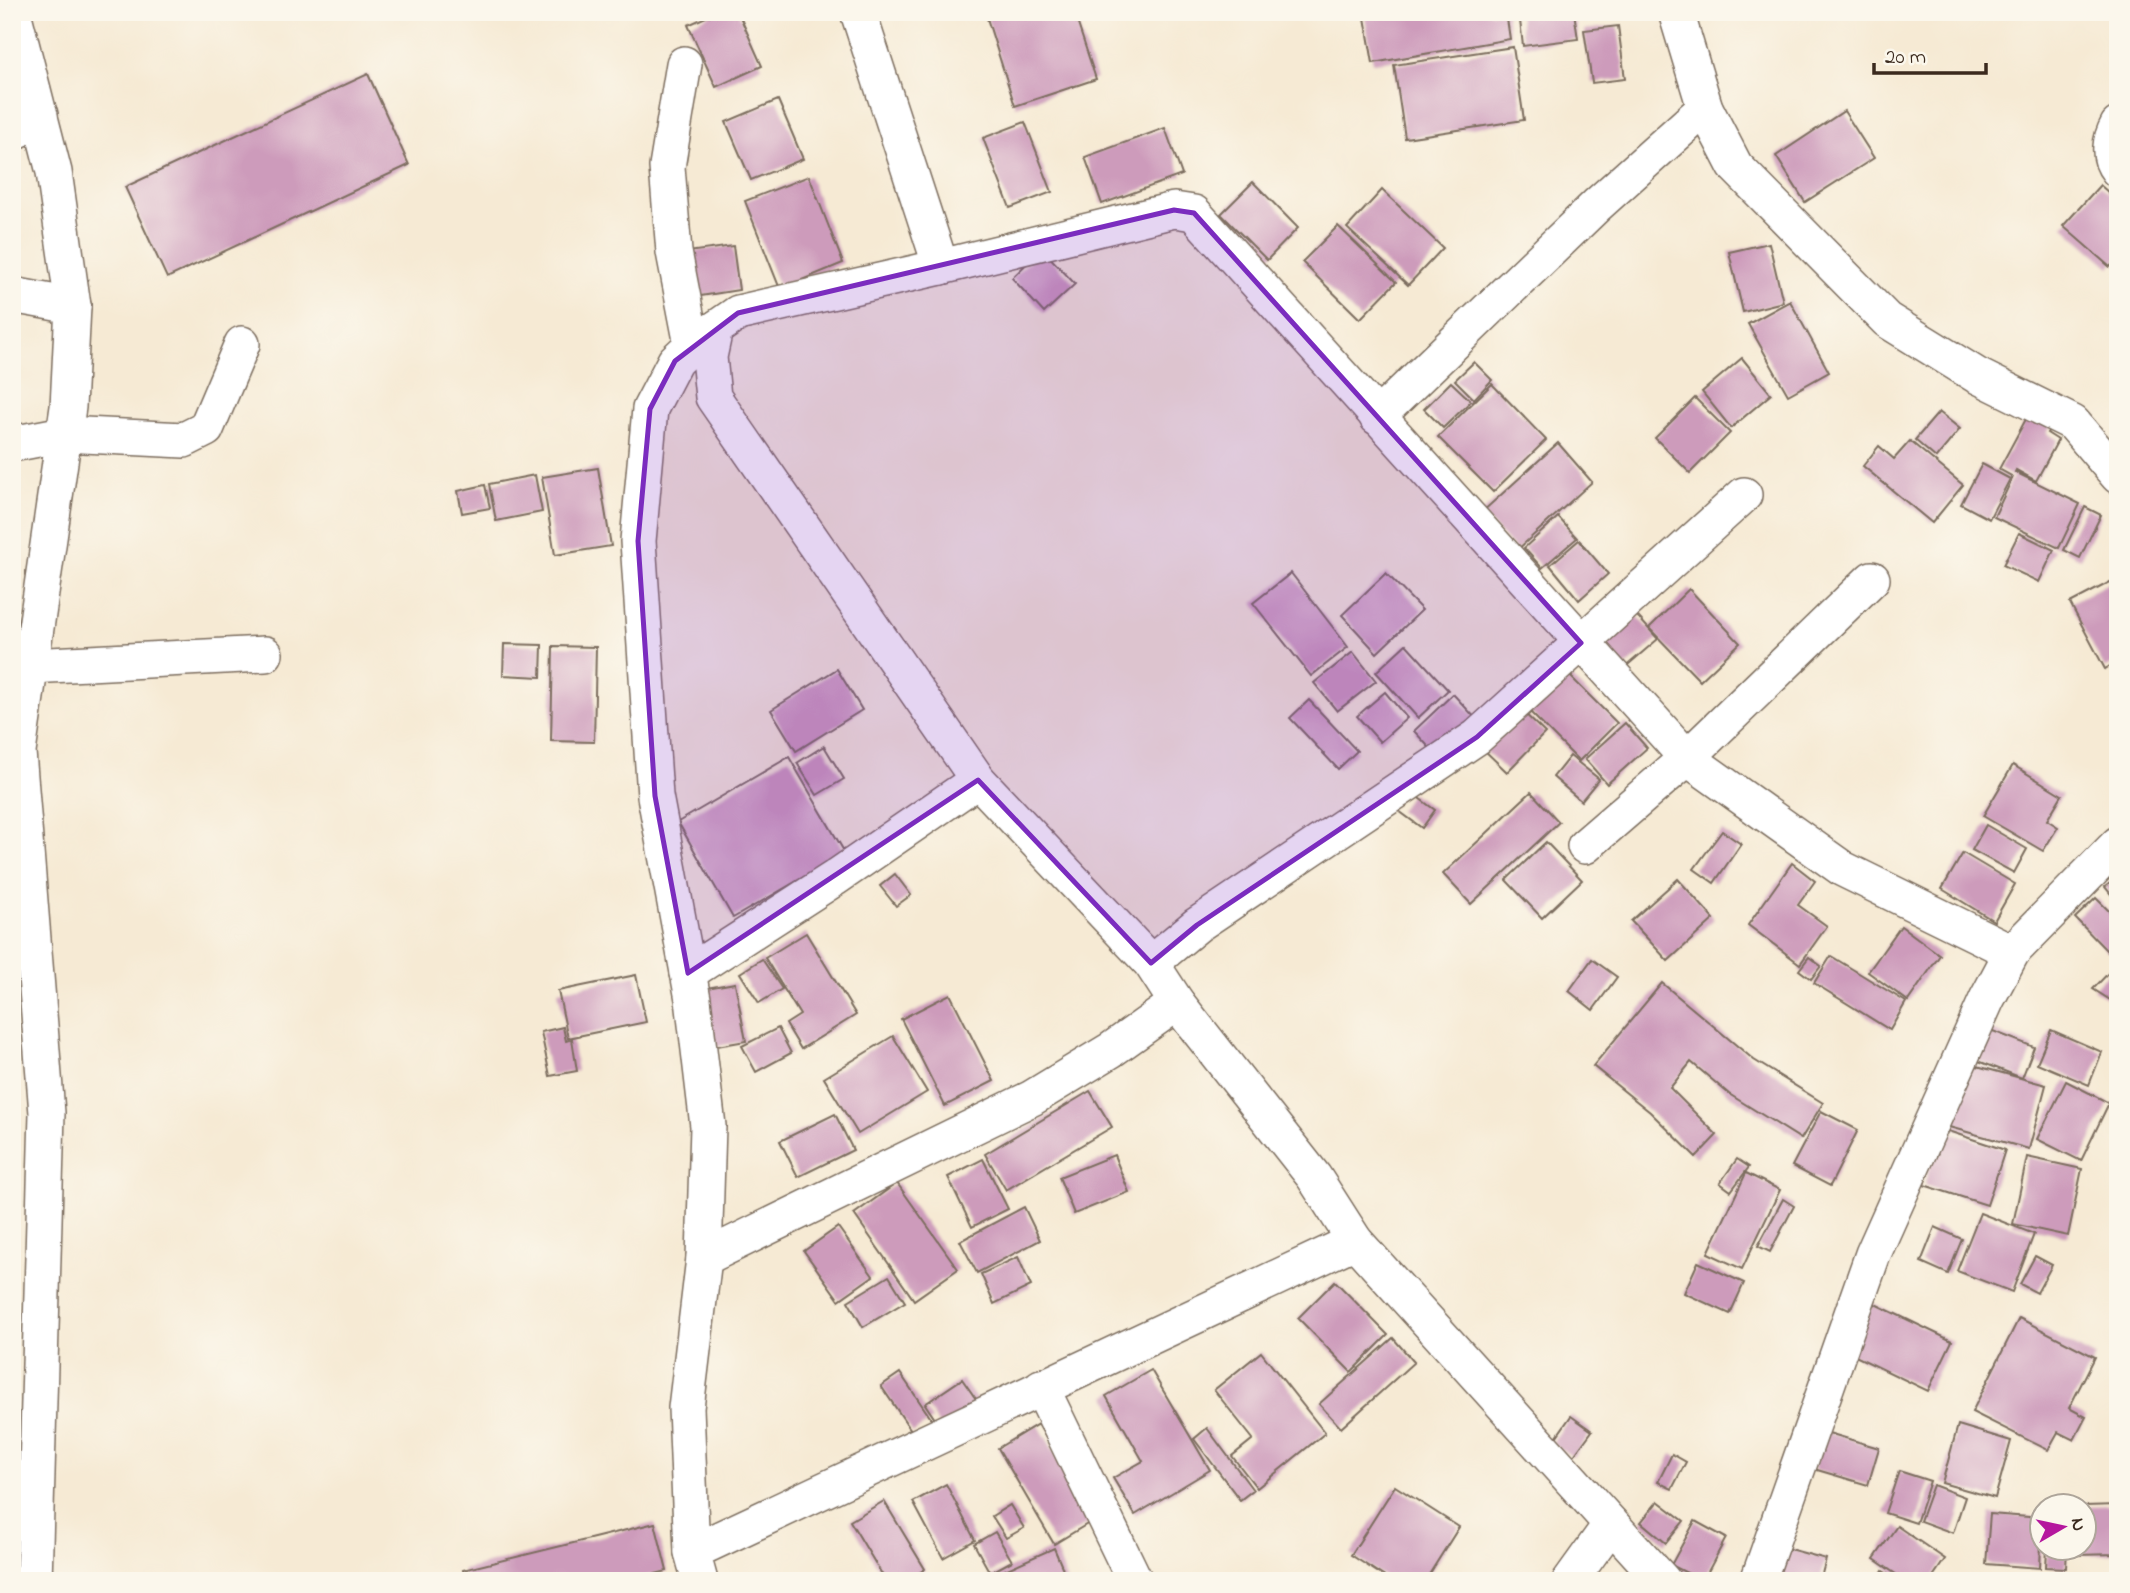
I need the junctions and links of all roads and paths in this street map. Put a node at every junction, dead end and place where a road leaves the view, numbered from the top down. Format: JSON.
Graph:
{"nodes":[{"id":1,"x":13,"y":12,"type":"edge"},
{"id":2,"x":858,"y":12,"type":"edge"},
{"id":3,"x":1676,"y":12,"type":"edge"},
{"id":4,"x":684,"y":64,"type":"dead end"},
{"id":5,"x":1705,"y":108,"type":"junction"},
{"id":6,"x":26,"y":125,"type":"edge"},
{"id":7,"x":2118,"y":125,"type":"edge"},
{"id":8,"x":2118,"y":170,"type":"edge"},
{"id":9,"x":942,"y":267,"type":"junction"},
{"id":10,"x":12,"y":295,"type":"edge"},
{"id":11,"x":73,"y":306,"type":"junction"},
{"id":12,"x":704,"y":337,"type":"junction"},
{"id":13,"x":242,"y":344,"type":"dead end"},
{"id":14,"x":1377,"y":417,"type":"junction"},
{"id":15,"x":64,"y":434,"type":"junction"},
{"id":16,"x":12,"y":444,"type":"edge"},
{"id":17,"x":2118,"y":476,"type":"edge"},
{"id":18,"x":1744,"y":495,"type":"dead end"},
{"id":19,"x":1872,"y":579,"type":"dead end"},
{"id":20,"x":1581,"y":643,"type":"junction"},
{"id":21,"x":265,"y":654,"type":"dead end"},
{"id":22,"x":30,"y":666,"type":"junction"},
{"id":23,"x":1686,"y":758,"type":"junction"},
{"id":24,"x":978,"y":780,"type":"junction"},
{"id":25,"x":2118,"y":844,"type":"edge"},
{"id":26,"x":1585,"y":846,"type":"dead end"},
{"id":27,"x":2012,"y":952,"type":"junction"},
{"id":28,"x":1151,"y":963,"type":"junction"},
{"id":29,"x":688,"y":973,"type":"junction"},
{"id":30,"x":1177,"y":1003,"type":"junction"},
{"id":31,"x":1355,"y":1241,"type":"junction"},
{"id":32,"x":704,"y":1258,"type":"junction"},
{"id":33,"x":1041,"y":1387,"type":"junction"},
{"id":34,"x":1611,"y":1524,"type":"junction"},
{"id":35,"x":696,"y":1566,"type":"edge"},
{"id":36,"x":34,"y":1581,"type":"edge"},
{"id":37,"x":1135,"y":1581,"type":"edge"},
{"id":38,"x":1570,"y":1581,"type":"edge"},
{"id":39,"x":1663,"y":1581,"type":"edge"},
{"id":40,"x":1758,"y":1581,"type":"edge"}],
"edges":[{"from":1,"to":6,"type":"street"},
{"from":2,"to":9,"type":"street"},
{"from":3,"to":5,"type":"street"},
{"from":4,"to":12,"type":"street"},
{"from":5,"to":14,"type":"street"},
{"from":5,"to":17,"type":"street"},
{"from":6,"to":11,"type":"street"},
{"from":7,"to":8,"type":"street"},
{"from":9,"to":12,"type":"street"},
{"from":9,"to":14,"type":"street"},
{"from":10,"to":11,"type":"street"},
{"from":11,"to":15,"type":"street"},
{"from":12,"to":24,"type":"street"},
{"from":12,"to":29,"type":"street"},
{"from":13,"to":15,"type":"street"},
{"from":14,"to":20,"type":"street"},
{"from":15,"to":16,"type":"street"},
{"from":15,"to":22,"type":"street"},
{"from":18,"to":20,"type":"street"},
{"from":19,"to":23,"type":"street"},
{"from":20,"to":23,"type":"street"},
{"from":20,"to":28,"type":"street"},
{"from":21,"to":22,"type":"street"},
{"from":22,"to":36,"type":"street"},
{"from":23,"to":26,"type":"street"},
{"from":23,"to":27,"type":"street"},
{"from":24,"to":28,"type":"street"},
{"from":24,"to":29,"type":"street"},
{"from":25,"to":27,"type":"street"},
{"from":27,"to":40,"type":"street"},
{"from":28,"to":30,"type":"street"},
{"from":29,"to":32,"type":"street"},
{"from":30,"to":31,"type":"street"},
{"from":30,"to":32,"type":"street"},
{"from":31,"to":33,"type":"street"},
{"from":31,"to":34,"type":"street"},
{"from":32,"to":35,"type":"street"},
{"from":33,"to":35,"type":"street"},
{"from":33,"to":37,"type":"street"},
{"from":34,"to":38,"type":"street"},
{"from":34,"to":39,"type":"street"}]}
